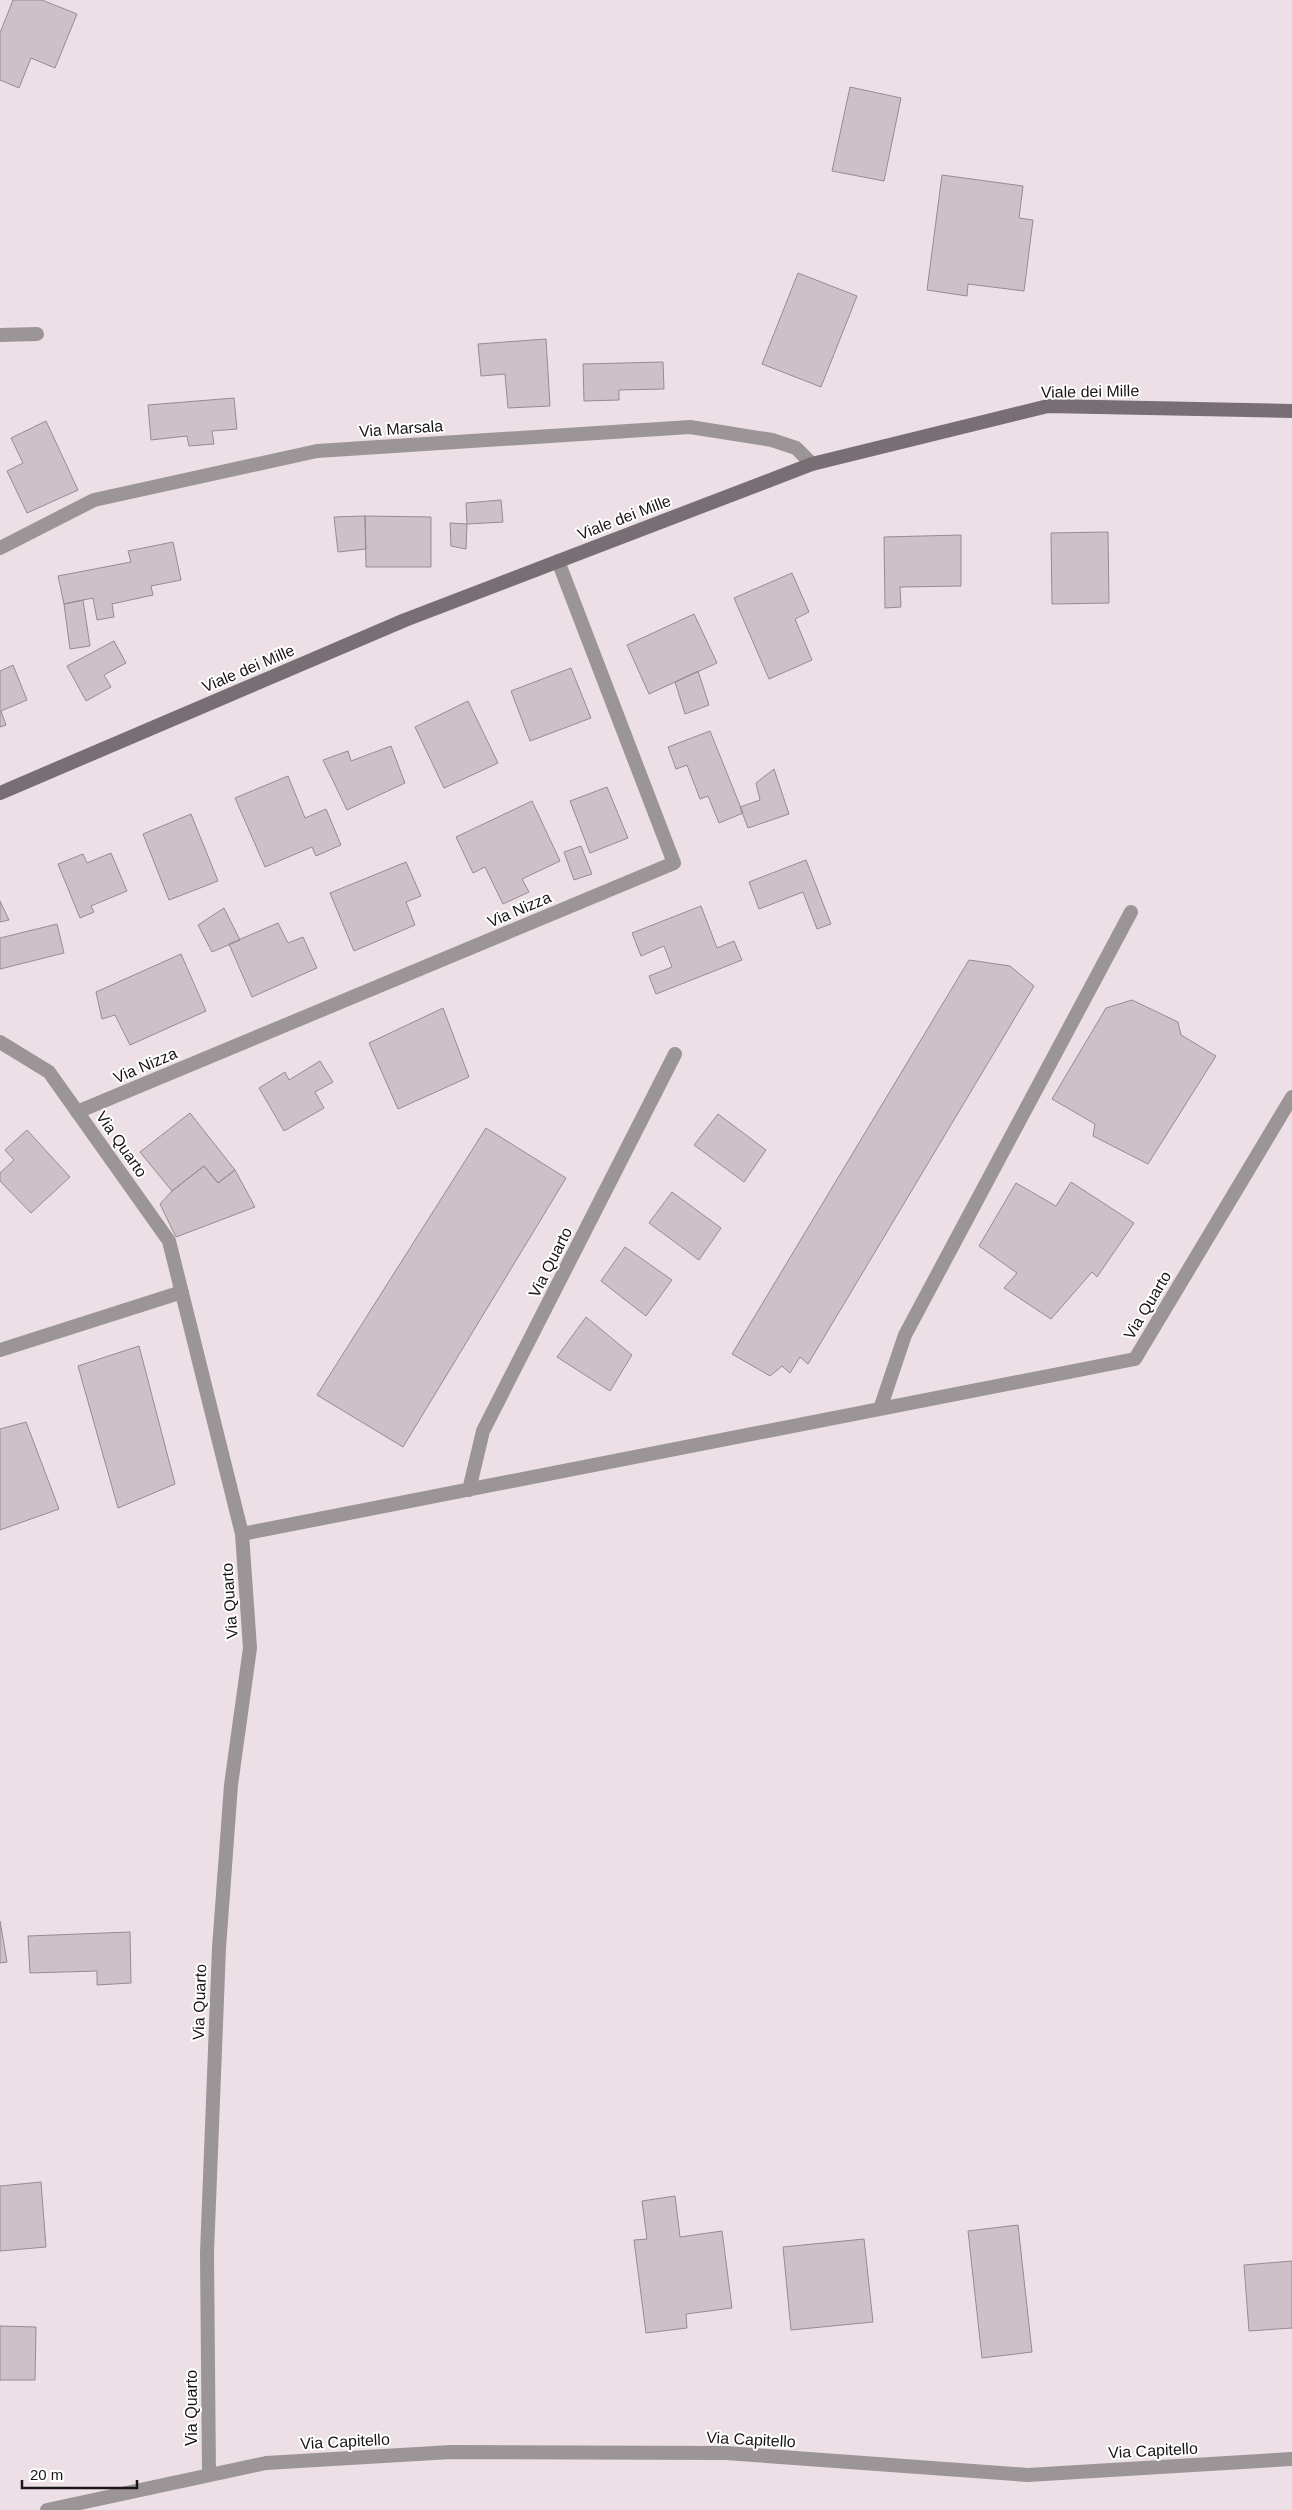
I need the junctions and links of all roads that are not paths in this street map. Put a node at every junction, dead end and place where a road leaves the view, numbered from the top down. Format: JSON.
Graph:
{"nodes":[{"id":1,"x":37,"y":334,"type":"dead end"},
{"id":2,"x":0,"y":335,"type":"edge"},
{"id":3,"x":1292,"y":411,"type":"edge"},
{"id":4,"x":812,"y":464,"type":"junction"},
{"id":5,"x":0,"y":548,"type":"edge"},
{"id":6,"x":558,"y":561,"type":"junction"},
{"id":7,"x":0,"y":793,"type":"edge"},
{"id":8,"x":1131,"y":912,"type":"dead end"},
{"id":9,"x":0,"y":1042,"type":"edge"},
{"id":10,"x":675,"y":1054,"type":"dead end"},
{"id":11,"x":1292,"y":1097,"type":"edge"},
{"id":12,"x":78,"y":1112,"type":"junction"},
{"id":13,"x":182,"y":1292,"type":"junction"},
{"id":14,"x":0,"y":1350,"type":"edge"},
{"id":15,"x":880,"y":1409,"type":"junction"},
{"id":16,"x":469,"y":1490,"type":"junction"},
{"id":17,"x":242,"y":1534,"type":"junction"},
{"id":18,"x":1292,"y":2459,"type":"edge"},
{"id":19,"x":209,"y":2475,"type":"junction"},
{"id":20,"x":47,"y":2510,"type":"edge"}],
"edges":[{"from":1,"to":2,"type":"street"},
{"from":3,"to":4,"type":"main road","name":"Viale dei Mille"},
{"from":4,"to":5,"type":"street","name":"Via Marsala"},
{"from":4,"to":6,"type":"main road","name":"Viale dei Mille"},
{"from":6,"to":7,"type":"main road","name":"Viale dei Mille"},
{"from":6,"to":12,"type":"street","name":"Via Nizza"},
{"from":8,"to":15,"type":"street"},
{"from":9,"to":12,"type":"street","name":"Via Quarto"},
{"from":10,"to":16,"type":"street","name":"Via Quarto"},
{"from":11,"to":15,"type":"street","name":"Via Quarto"},
{"from":12,"to":13,"type":"street","name":"Via Quarto"},
{"from":13,"to":14,"type":"street"},
{"from":13,"to":17,"type":"street","name":"Via Quarto"},
{"from":15,"to":16,"type":"street","name":"Via Quarto"},
{"from":16,"to":17,"type":"street","name":"Via Quarto"},
{"from":17,"to":19,"type":"street","name":"Via Quarto"},
{"from":18,"to":19,"type":"street","name":"Via Capitello"},
{"from":19,"to":20,"type":"street","name":"Via Capitello"}]}
